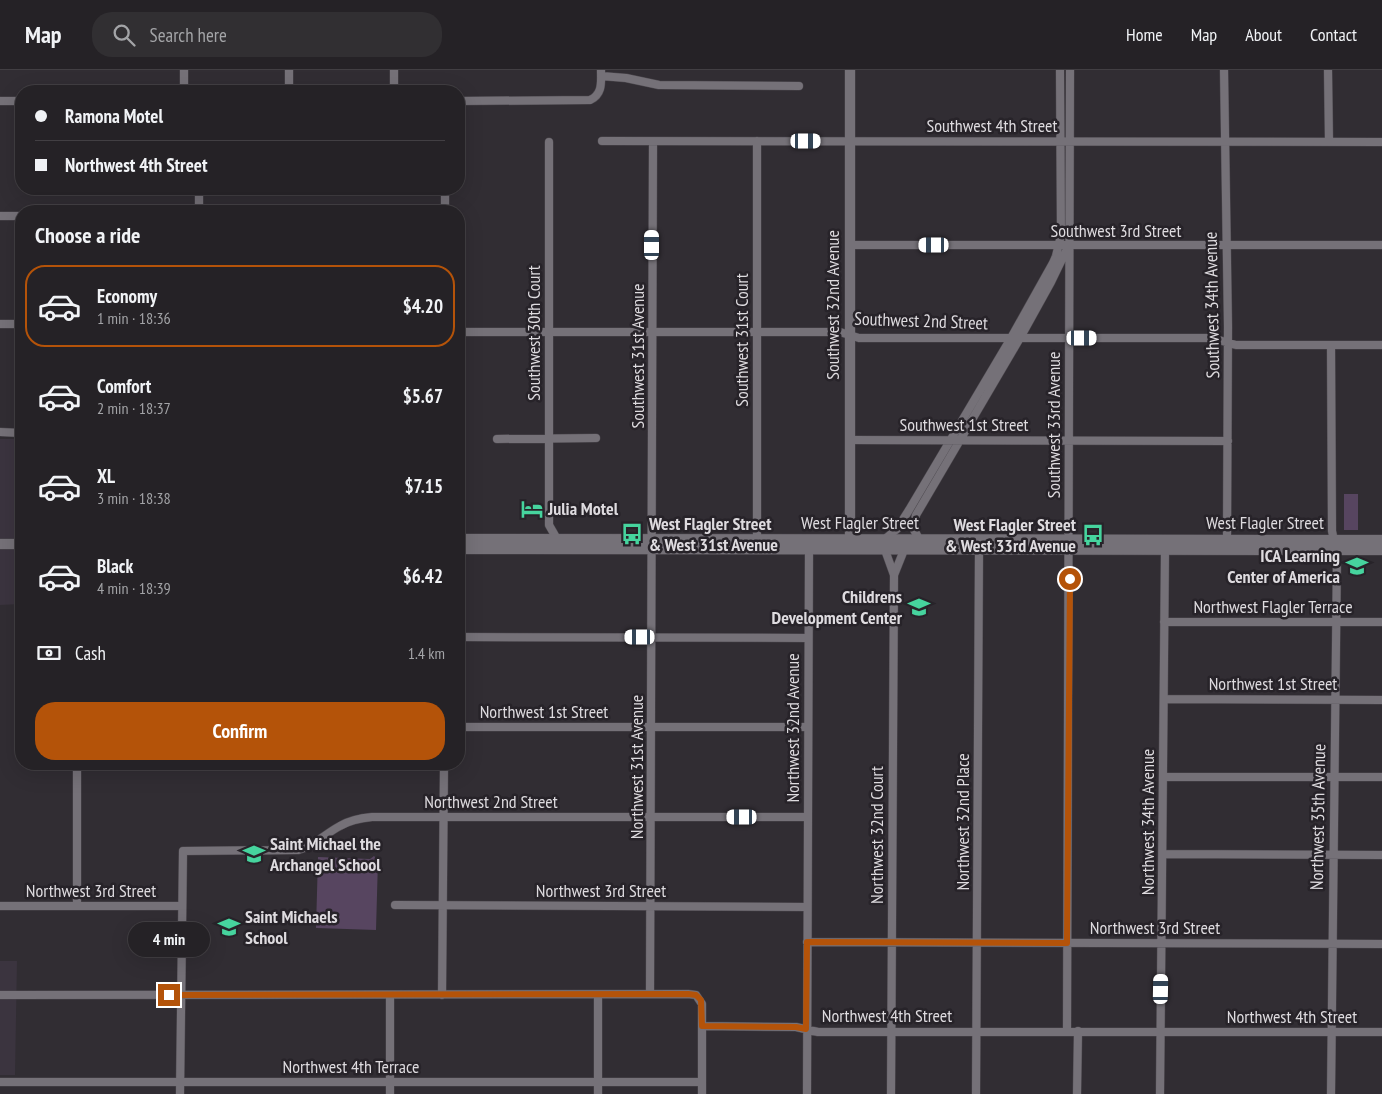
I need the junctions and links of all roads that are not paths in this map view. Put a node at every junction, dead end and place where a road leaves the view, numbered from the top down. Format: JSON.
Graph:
{"nodes":[{"id":1,"x":184,"y":70,"type":"edge"},
{"id":2,"x":289,"y":70,"type":"edge"},
{"id":3,"x":394,"y":70,"type":"edge"},
{"id":4,"x":850,"y":70,"type":"edge"},
{"id":5,"x":1060,"y":70,"type":"edge"},
{"id":6,"x":1070,"y":70,"type":"edge"},
{"id":7,"x":1224,"y":70,"type":"edge"},
{"id":8,"x":1328,"y":70,"type":"edge"},
{"id":9,"x":601,"y":73,"type":"edge"},
{"id":10,"x":184,"y":85,"type":"edge"},
{"id":11,"x":289,"y":85,"type":"edge"},
{"id":12,"x":394,"y":85,"type":"edge"},
{"id":13,"x":799,"y":86,"type":"dead end"},
{"id":14,"x":0,"y":101,"type":"edge"},
{"id":15,"x":15,"y":101,"type":"edge"},
{"id":16,"x":465,"y":101,"type":"edge"},
{"id":17,"x":850,"y":140,"type":"junction"},
{"id":18,"x":602,"y":141,"type":"dead end"},
{"id":19,"x":1060,"y":141,"type":"junction"},
{"id":20,"x":1070,"y":141,"type":"junction"},
{"id":21,"x":549,"y":142,"type":"dead end"},
{"id":22,"x":653,"y":142,"type":"junction"},
{"id":23,"x":757,"y":142,"type":"junction"},
{"id":24,"x":1225,"y":142,"type":"junction"},
{"id":25,"x":1329,"y":142,"type":"junction"},
{"id":26,"x":1382,"y":142,"type":"edge"},
{"id":27,"x":0,"y":216,"type":"edge"},
{"id":28,"x":15,"y":216,"type":"edge"},
{"id":29,"x":850,"y":245,"type":"junction"},
{"id":30,"x":1059,"y":245,"type":"junction"},
{"id":31,"x":1068,"y":245,"type":"junction"},
{"id":32,"x":1226,"y":245,"type":"junction"},
{"id":33,"x":1382,"y":245,"type":"edge"},
{"id":34,"x":1051,"y":282,"type":"junction"},
{"id":35,"x":1068,"y":288,"type":"junction"},
{"id":36,"x":0,"y":324,"type":"edge"},
{"id":37,"x":15,"y":324,"type":"edge"},
{"id":38,"x":465,"y":332,"type":"edge"},
{"id":39,"x":652,"y":332,"type":"junction"},
{"id":40,"x":757,"y":332,"type":"junction"},
{"id":41,"x":549,"y":333,"type":"junction"},
{"id":42,"x":849,"y":335,"type":"junction"},
{"id":43,"x":1011,"y":338,"type":"junction"},
{"id":44,"x":1020,"y":338,"type":"junction"},
{"id":45,"x":1068,"y":338,"type":"junction"},
{"id":46,"x":1228,"y":342,"type":"junction"},
{"id":47,"x":1331,"y":345,"type":"junction"},
{"id":48,"x":1382,"y":345,"type":"edge"},
{"id":49,"x":0,"y":432,"type":"edge"},
{"id":50,"x":15,"y":432,"type":"edge"},
{"id":51,"x":549,"y":438,"type":"junction"},
{"id":52,"x":596,"y":438,"type":"dead end"},
{"id":53,"x":497,"y":439,"type":"dead end"},
{"id":54,"x":850,"y":440,"type":"junction"},
{"id":55,"x":950,"y":440,"type":"junction"},
{"id":56,"x":960,"y":440,"type":"junction"},
{"id":57,"x":1069,"y":440,"type":"junction"},
{"id":58,"x":1228,"y":441,"type":"junction"},
{"id":59,"x":549,"y":525,"type":"junction"},
{"id":60,"x":465,"y":539,"type":"edge"},
{"id":61,"x":543,"y":539,"type":"junction"},
{"id":62,"x":558,"y":539,"type":"junction"},
{"id":63,"x":757,"y":539,"type":"junction"},
{"id":64,"x":919,"y":539,"type":"junction"},
{"id":65,"x":801,"y":540,"type":"junction"},
{"id":66,"x":850,"y":540,"type":"junction"},
{"id":67,"x":1227,"y":540,"type":"junction"},
{"id":68,"x":1382,"y":540,"type":"edge"},
{"id":69,"x":0,"y":544,"type":"edge"},
{"id":70,"x":15,"y":544,"type":"edge"},
{"id":71,"x":885,"y":544,"type":"junction"},
{"id":72,"x":1069,"y":544,"type":"junction"},
{"id":73,"x":652,"y":545,"type":"junction"},
{"id":74,"x":1334,"y":545,"type":"junction"},
{"id":75,"x":465,"y":549,"type":"edge"},
{"id":76,"x":809,"y":549,"type":"junction"},
{"id":77,"x":862,"y":550,"type":"junction"},
{"id":78,"x":904,"y":550,"type":"junction"},
{"id":79,"x":979,"y":550,"type":"junction"},
{"id":80,"x":1165,"y":550,"type":"junction"},
{"id":81,"x":1382,"y":550,"type":"edge"},
{"id":82,"x":894,"y":576,"type":"junction"},
{"id":83,"x":1164,"y":622,"type":"junction"},
{"id":84,"x":1336,"y":622,"type":"junction"},
{"id":85,"x":1382,"y":622,"type":"edge"},
{"id":86,"x":465,"y":637,"type":"edge"},
{"id":87,"x":652,"y":637,"type":"junction"},
{"id":88,"x":808,"y":638,"type":"junction"},
{"id":89,"x":1164,"y":699,"type":"junction"},
{"id":90,"x":1334,"y":700,"type":"junction"},
{"id":91,"x":1382,"y":700,"type":"edge"},
{"id":92,"x":465,"y":727,"type":"edge"},
{"id":93,"x":652,"y":727,"type":"junction"},
{"id":94,"x":808,"y":727,"type":"junction"},
{"id":95,"x":77,"y":770,"type":"edge"},
{"id":96,"x":444,"y":770,"type":"edge"},
{"id":97,"x":1163,"y":776,"type":"junction"},
{"id":98,"x":1334,"y":777,"type":"junction"},
{"id":99,"x":1382,"y":778,"type":"edge"},
{"id":100,"x":443,"y":816,"type":"junction"},
{"id":101,"x":651,"y":817,"type":"junction"},
{"id":102,"x":808,"y":817,"type":"junction"},
{"id":103,"x":1164,"y":854,"type":"junction"},
{"id":104,"x":1334,"y":855,"type":"junction"},
{"id":105,"x":1382,"y":855,"type":"edge"},
{"id":106,"x":395,"y":905,"type":"dead end"},
{"id":107,"x":0,"y":906,"type":"edge"},
{"id":108,"x":77,"y":906,"type":"junction"},
{"id":109,"x":182,"y":906,"type":"junction"},
{"id":110,"x":443,"y":906,"type":"junction"},
{"id":111,"x":651,"y":906,"type":"junction"},
{"id":112,"x":807,"y":907,"type":"junction"},
{"id":113,"x":807,"y":942,"type":"junction"},
{"id":114,"x":892,"y":943,"type":"junction"},
{"id":115,"x":977,"y":943,"type":"junction"},
{"id":116,"x":1067,"y":943,"type":"junction"},
{"id":117,"x":1162,"y":943,"type":"junction"},
{"id":118,"x":1332,"y":944,"type":"junction"},
{"id":119,"x":1382,"y":944,"type":"edge"},
{"id":120,"x":650,"y":994,"type":"junction"},
{"id":121,"x":0,"y":995,"type":"edge"},
{"id":122,"x":181,"y":995,"type":"junction"},
{"id":123,"x":390,"y":995,"type":"junction"},
{"id":124,"x":442,"y":995,"type":"junction"},
{"id":125,"x":598,"y":995,"type":"junction"},
{"id":126,"x":702,"y":1026,"type":"junction"},
{"id":127,"x":806,"y":1029,"type":"junction"},
{"id":128,"x":977,"y":1031,"type":"junction"},
{"id":129,"x":1067,"y":1031,"type":"junction"},
{"id":130,"x":892,"y":1032,"type":"junction"},
{"id":131,"x":1078,"y":1032,"type":"junction"},
{"id":132,"x":1161,"y":1032,"type":"junction"},
{"id":133,"x":1332,"y":1032,"type":"junction"},
{"id":134,"x":1382,"y":1032,"type":"edge"},
{"id":135,"x":0,"y":1082,"type":"edge"},
{"id":136,"x":180,"y":1082,"type":"junction"},
{"id":137,"x":390,"y":1082,"type":"junction"},
{"id":138,"x":598,"y":1082,"type":"junction"},
{"id":139,"x":702,"y":1082,"type":"junction"},
{"id":140,"x":180,"y":1094,"type":"edge"},
{"id":141,"x":390,"y":1094,"type":"edge"},
{"id":142,"x":598,"y":1094,"type":"edge"},
{"id":143,"x":702,"y":1094,"type":"edge"},
{"id":144,"x":807,"y":1094,"type":"edge"},
{"id":145,"x":891,"y":1094,"type":"edge"},
{"id":146,"x":976,"y":1094,"type":"edge"},
{"id":147,"x":1078,"y":1094,"type":"edge"},
{"id":148,"x":1160,"y":1094,"type":"edge"},
{"id":149,"x":1331,"y":1094,"type":"edge"}],
"edges":[{"from":1,"to":10,"type":"street"},
{"from":2,"to":11,"type":"street"},
{"from":3,"to":12,"type":"street"},
{"from":4,"to":17,"type":"main road","name":"Southwest 32nd Avenue"},
{"from":5,"to":19,"type":"street"},
{"from":6,"to":20,"type":"street","name":"Southwest 33rd Avenue"},
{"from":7,"to":24,"type":"street","name":"Southwest 34th Avenue"},
{"from":8,"to":25,"type":"street"},
{"from":9,"to":13,"type":"street"},
{"from":9,"to":16,"type":"street"},
{"from":14,"to":15,"type":"street"},
{"from":17,"to":19,"type":"street","name":"Southwest 4th Street"},
{"from":17,"to":23,"type":"street","name":"Southwest 4th Street"},
{"from":17,"to":29,"type":"main road","name":"Southwest 32nd Avenue"},
{"from":18,"to":22,"type":"street","name":"Southwest 4th Street"},
{"from":19,"to":20,"type":"street","name":"Southwest 4th Street"},
{"from":19,"to":30,"type":"street"},
{"from":20,"to":24,"type":"street","name":"Southwest 4th Street"},
{"from":20,"to":31,"type":"street","name":"Southwest 33rd Avenue"},
{"from":21,"to":41,"type":"street","name":"Southwest 30th Court"},
{"from":22,"to":23,"type":"street","name":"Southwest 4th Street"},
{"from":22,"to":39,"type":"street","name":"Southwest 31st Avenue"},
{"from":23,"to":40,"type":"street","name":"Southwest 31st Court"},
{"from":24,"to":25,"type":"street","name":"Southwest 4th Street"},
{"from":24,"to":32,"type":"street","name":"Southwest 34th Avenue"},
{"from":25,"to":26,"type":"street","name":"Southwest 4th Street"},
{"from":27,"to":28,"type":"street"},
{"from":29,"to":30,"type":"street","name":"Southwest 3rd Street"},
{"from":29,"to":42,"type":"main road","name":"Southwest 32nd Avenue"},
{"from":30,"to":31,"type":"street","name":"Southwest 3rd Street"},
{"from":30,"to":43,"type":"street"},
{"from":31,"to":32,"type":"street","name":"Southwest 3rd Street"},
{"from":31,"to":34,"type":"street"},
{"from":31,"to":35,"type":"street","name":"Southwest 33rd Avenue"},
{"from":32,"to":33,"type":"street","name":"Southwest 3rd Street"},
{"from":32,"to":46,"type":"street","name":"Southwest 34th Avenue"},
{"from":34,"to":35,"type":"street"},
{"from":34,"to":44,"type":"street"},
{"from":35,"to":45,"type":"street","name":"Southwest 33rd Avenue"},
{"from":36,"to":37,"type":"street"},
{"from":38,"to":41,"type":"street","name":"Southwest 2nd Street"},
{"from":39,"to":40,"type":"street","name":"Southwest 2nd Street"},
{"from":39,"to":41,"type":"street","name":"Southwest 2nd Street"},
{"from":39,"to":73,"type":"street","name":"Southwest 31st Avenue"},
{"from":40,"to":42,"type":"street","name":"Southwest 2nd Street"},
{"from":40,"to":63,"type":"street","name":"Southwest 31st Court"},
{"from":41,"to":51,"type":"street","name":"Southwest 30th Court"},
{"from":42,"to":43,"type":"street","name":"Southwest 2nd Street"},
{"from":42,"to":54,"type":"main road","name":"Southwest 32nd Avenue"},
{"from":43,"to":44,"type":"street","name":"Southwest 2nd Street"},
{"from":43,"to":55,"type":"street"},
{"from":44,"to":45,"type":"street","name":"Southwest 2nd Street"},
{"from":44,"to":56,"type":"street"},
{"from":45,"to":46,"type":"street","name":"Southwest 2nd Street"},
{"from":45,"to":57,"type":"street","name":"Southwest 33rd Avenue"},
{"from":46,"to":47,"type":"street","name":"Southwest 2nd Street"},
{"from":46,"to":58,"type":"street","name":"Southwest 34th Avenue"},
{"from":47,"to":48,"type":"street","name":"Southwest 2nd Street"},
{"from":47,"to":74,"type":"street","name":"Northwest 35th Avenue"},
{"from":49,"to":50,"type":"street"},
{"from":51,"to":52,"type":"street"},
{"from":51,"to":53,"type":"street"},
{"from":51,"to":59,"type":"street","name":"Southwest 30th Court"},
{"from":54,"to":55,"type":"street","name":"Southwest 1st Street"},
{"from":54,"to":66,"type":"main road","name":"Southwest 32nd Avenue"},
{"from":55,"to":56,"type":"street","name":"Southwest 1st Street"},
{"from":55,"to":71,"type":"street"},
{"from":56,"to":57,"type":"street","name":"Southwest 1st Street"},
{"from":56,"to":64,"type":"street"},
{"from":57,"to":58,"type":"street","name":"Southwest 1st Street"},
{"from":57,"to":72,"type":"street","name":"Southwest 33rd Avenue"},
{"from":58,"to":67,"type":"street","name":"Southwest 34th Avenue"},
{"from":59,"to":61,"type":"street","name":"Southwest 30th Court"},
{"from":59,"to":62,"type":"street"},
{"from":60,"to":61,"type":"main road","name":"West Flagler Street"},
{"from":61,"to":62,"type":"main road","name":"West Flagler Street"},
{"from":62,"to":73,"type":"main road","name":"West Flagler Street"},
{"from":63,"to":65,"type":"main road","name":"West Flagler Street"},
{"from":63,"to":73,"type":"main road","name":"West Flagler Street"},
{"from":64,"to":71,"type":"main road","name":"West Flagler Street"},
{"from":64,"to":72,"type":"main road","name":"West Flagler Street"},
{"from":65,"to":66,"type":"main road","name":"West Flagler Street"},
{"from":65,"to":76,"type":"main road"},
{"from":66,"to":71,"type":"main road","name":"West Flagler Street"},
{"from":66,"to":77,"type":"main road"},
{"from":67,"to":72,"type":"main road","name":"West Flagler Street"},
{"from":67,"to":74,"type":"main road","name":"West Flagler Street"},
{"from":68,"to":74,"type":"main road","name":"West Flagler Street"},
{"from":69,"to":70,"type":"main road"},
{"from":71,"to":77,"type":"main road","name":"West Flagler Street"},
{"from":71,"to":78,"type":"main road","name":"West Flagler Street"},
{"from":71,"to":82,"type":"street","name":"Northwest 32nd Court"},
{"from":72,"to":79,"type":"main road","name":"West Flagler Street"},
{"from":72,"to":80,"type":"main road","name":"West Flagler Street"},
{"from":72,"to":116,"type":"street","name":"Southwest 33rd Avenue"},
{"from":73,"to":75,"type":"main road","name":"West Flagler Street"},
{"from":73,"to":76,"type":"main road","name":"West Flagler Street"},
{"from":73,"to":87,"type":"street","name":"Northwest 31st Avenue"},
{"from":74,"to":80,"type":"main road","name":"West Flagler Street"},
{"from":74,"to":81,"type":"main road","name":"West Flagler Street"},
{"from":74,"to":84,"type":"street","name":"Northwest 35th Avenue"},
{"from":76,"to":77,"type":"main road","name":"West Flagler Street"},
{"from":76,"to":88,"type":"street","name":"Northwest 32nd Avenue"},
{"from":78,"to":79,"type":"main road","name":"West Flagler Street"},
{"from":78,"to":82,"type":"street","name":"Northwest 32nd Court"},
{"from":79,"to":115,"type":"street","name":"Northwest 32nd Place"},
{"from":80,"to":83,"type":"street","name":"Northwest 34th Avenue"},
{"from":82,"to":114,"type":"street","name":"Northwest 32nd Court"},
{"from":83,"to":84,"type":"street","name":"Northwest Flagler Terrace"},
{"from":83,"to":89,"type":"street","name":"Northwest 34th Avenue"},
{"from":84,"to":85,"type":"street","name":"Northwest Flagler Terrace"},
{"from":84,"to":90,"type":"street","name":"Northwest 35th Avenue"},
{"from":86,"to":87,"type":"street"},
{"from":87,"to":88,"type":"street"},
{"from":87,"to":93,"type":"street","name":"Northwest 31st Avenue"},
{"from":88,"to":94,"type":"street","name":"Northwest 32nd Avenue"},
{"from":89,"to":90,"type":"street","name":"Northwest 1st Street"},
{"from":89,"to":97,"type":"street","name":"Northwest 34th Avenue"},
{"from":90,"to":91,"type":"street","name":"Northwest 1st Street"},
{"from":90,"to":98,"type":"street","name":"Northwest 35th Avenue"},
{"from":92,"to":93,"type":"street","name":"Northwest 1st Street"},
{"from":93,"to":94,"type":"street","name":"Northwest 1st Street"},
{"from":93,"to":101,"type":"street","name":"Northwest 31st Avenue"},
{"from":94,"to":102,"type":"street","name":"Northwest 32nd Avenue"},
{"from":95,"to":108,"type":"street"},
{"from":96,"to":100,"type":"street"},
{"from":97,"to":98,"type":"street"},
{"from":97,"to":103,"type":"street","name":"Northwest 34th Avenue"},
{"from":98,"to":99,"type":"street"},
{"from":98,"to":104,"type":"street","name":"Northwest 35th Avenue"},
{"from":100,"to":101,"type":"street","name":"Northwest 2nd Street"},
{"from":100,"to":109,"type":"street","name":"Northwest 2nd Street"},
{"from":100,"to":110,"type":"street"},
{"from":101,"to":102,"type":"street","name":"Northwest 2nd Street"},
{"from":101,"to":111,"type":"street","name":"Northwest 31st Avenue"},
{"from":102,"to":112,"type":"street","name":"Northwest 32nd Avenue"},
{"from":103,"to":104,"type":"street"},
{"from":103,"to":117,"type":"street","name":"Northwest 34th Avenue"},
{"from":104,"to":105,"type":"street"},
{"from":104,"to":118,"type":"street","name":"Northwest 35th Avenue"},
{"from":106,"to":110,"type":"street","name":"Northwest 3rd Street"},
{"from":107,"to":108,"type":"street","name":"Northwest 3rd Street"},
{"from":108,"to":109,"type":"street","name":"Northwest 3rd Street"},
{"from":109,"to":122,"type":"street"},
{"from":110,"to":111,"type":"street","name":"Northwest 3rd Street"},
{"from":110,"to":124,"type":"street"},
{"from":111,"to":112,"type":"street","name":"Northwest 3rd Street"},
{"from":111,"to":120,"type":"street","name":"Northwest 31st Avenue"},
{"from":112,"to":113,"type":"street","name":"Northwest 32nd Avenue"},
{"from":113,"to":114,"type":"street","name":"Northwest 3rd Street"},
{"from":113,"to":127,"type":"street"},
{"from":114,"to":115,"type":"street","name":"Northwest 3rd Street"},
{"from":114,"to":130,"type":"street","name":"Northwest 32nd Court"},
{"from":115,"to":116,"type":"street","name":"Northwest 3rd Street"},
{"from":115,"to":128,"type":"street","name":"Northwest 32nd Place"},
{"from":116,"to":117,"type":"street","name":"Northwest 3rd Street"},
{"from":116,"to":129,"type":"street","name":"Southwest 33rd Avenue"},
{"from":117,"to":118,"type":"street","name":"Northwest 3rd Street"},
{"from":117,"to":132,"type":"street","name":"Northwest 34th Avenue"},
{"from":118,"to":119,"type":"street","name":"Northwest 3rd Street"},
{"from":118,"to":133,"type":"street","name":"Northwest 35th Avenue"},
{"from":120,"to":125,"type":"street"},
{"from":120,"to":126,"type":"street"},
{"from":121,"to":122,"type":"street"},
{"from":122,"to":123,"type":"street"},
{"from":122,"to":136,"type":"street"},
{"from":123,"to":124,"type":"street"},
{"from":123,"to":137,"type":"street"},
{"from":124,"to":125,"type":"street"},
{"from":125,"to":138,"type":"street"},
{"from":126,"to":127,"type":"street","name":"Northwest 4th Street"},
{"from":126,"to":139,"type":"street"},
{"from":127,"to":130,"type":"street","name":"Northwest 4th Street"},
{"from":127,"to":144,"type":"street"},
{"from":128,"to":129,"type":"street","name":"Northwest 4th Street"},
{"from":128,"to":130,"type":"street","name":"Northwest 4th Street"},
{"from":128,"to":146,"type":"street","name":"Northwest 32nd Place"},
{"from":129,"to":131,"type":"street","name":"Northwest 4th Street"},
{"from":130,"to":145,"type":"street","name":"Northwest 32nd Court"},
{"from":131,"to":132,"type":"street","name":"Northwest 4th Street"},
{"from":131,"to":147,"type":"street"},
{"from":132,"to":133,"type":"street","name":"Northwest 4th Street"},
{"from":132,"to":148,"type":"street","name":"Northwest 34th Avenue"},
{"from":133,"to":134,"type":"street","name":"Northwest 4th Street"},
{"from":133,"to":149,"type":"street","name":"Northwest 35th Avenue"},
{"from":135,"to":136,"type":"street","name":"Northwest 4th Terrace"},
{"from":136,"to":137,"type":"street","name":"Northwest 4th Terrace"},
{"from":136,"to":140,"type":"street"},
{"from":137,"to":138,"type":"street","name":"Northwest 4th Terrace"},
{"from":137,"to":141,"type":"street"},
{"from":138,"to":139,"type":"street","name":"Northwest 4th Terrace"},
{"from":138,"to":142,"type":"street"},
{"from":139,"to":143,"type":"street"}]}
